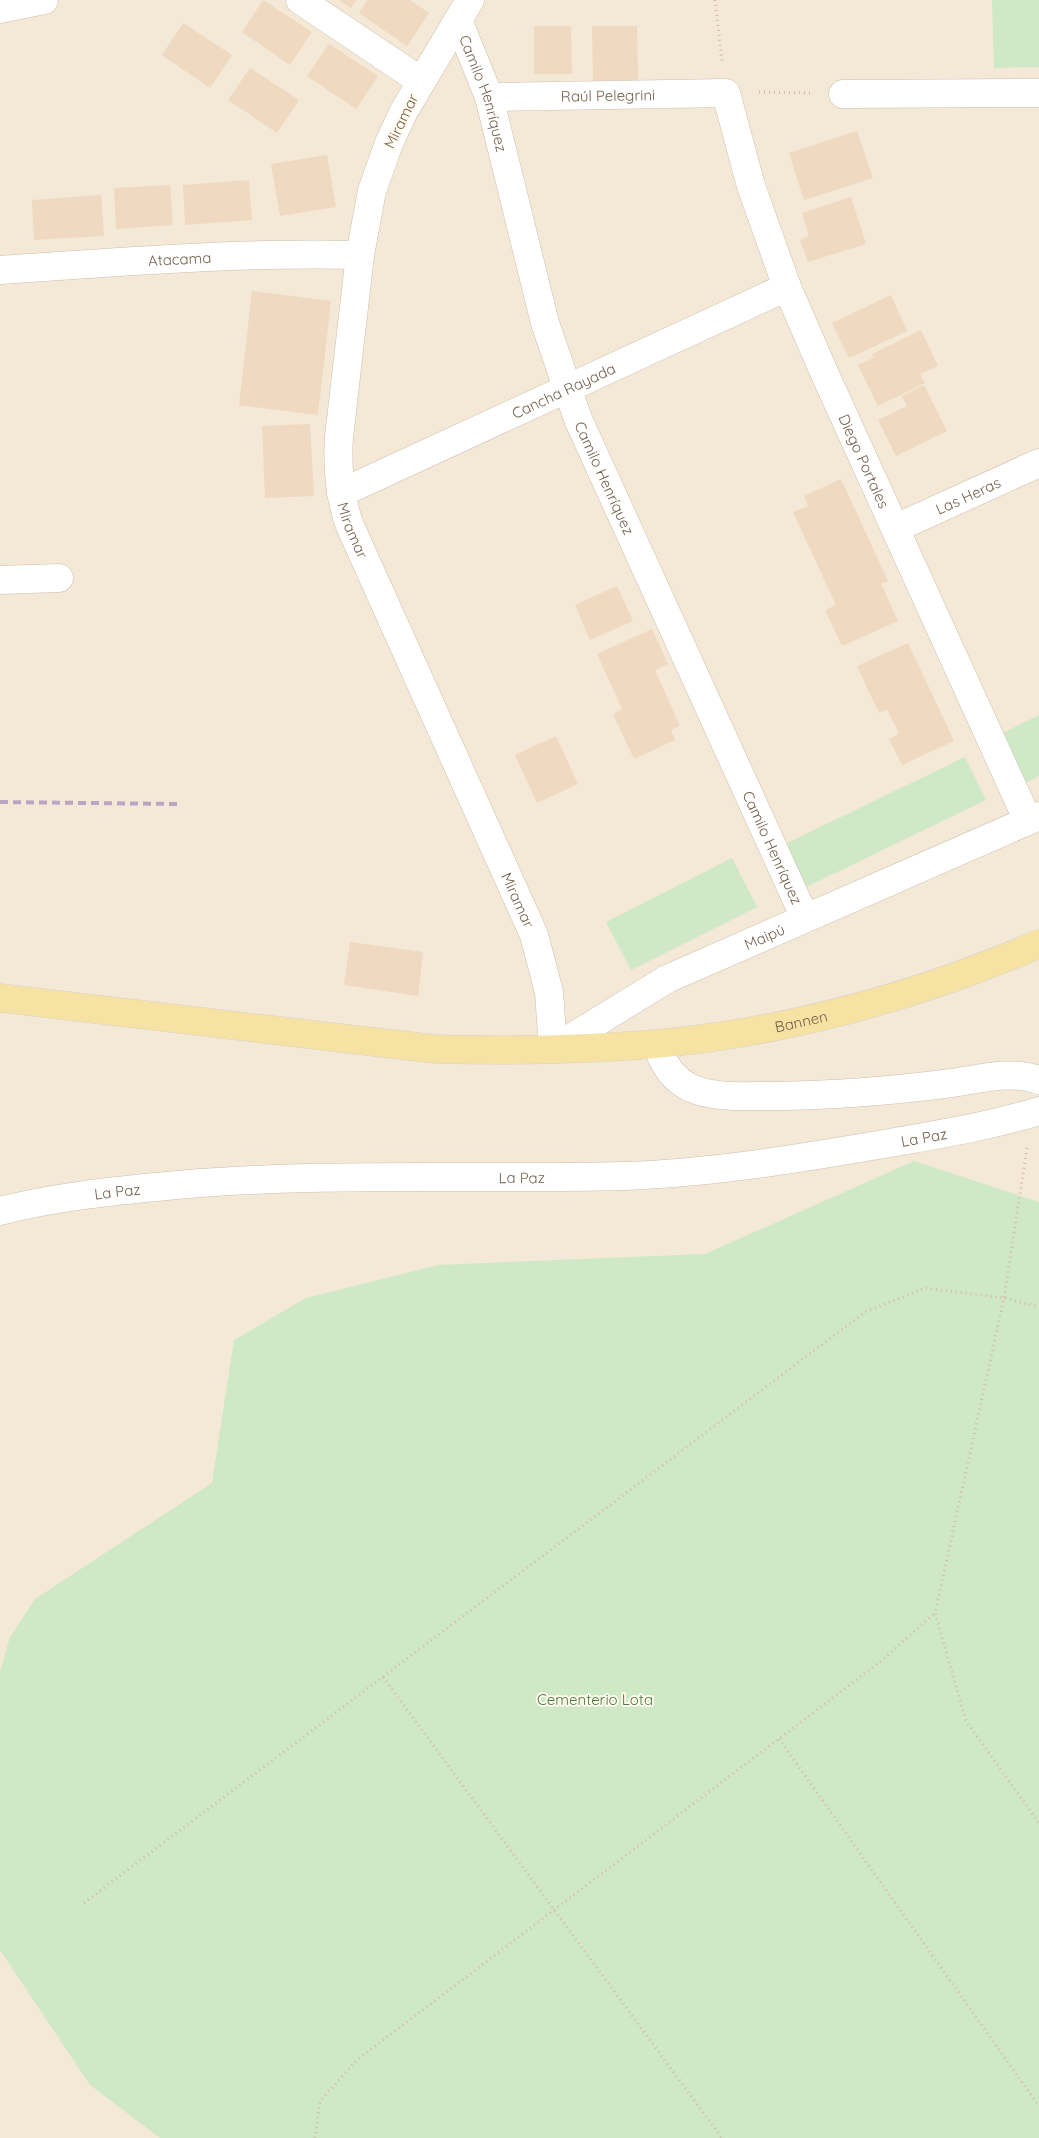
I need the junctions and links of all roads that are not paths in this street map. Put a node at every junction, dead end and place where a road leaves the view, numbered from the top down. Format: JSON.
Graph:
{"nodes":[{"id":1,"x":44,"y":0,"type":"edge"},
{"id":2,"x":300,"y":0,"type":"edge"},
{"id":3,"x":0,"y":9,"type":"edge"},
{"id":4,"x":464,"y":10,"type":"edge"},
{"id":5,"x":421,"y":81,"type":"junction"},
{"id":6,"x":726,"y":93,"type":"joint"},
{"id":7,"x":1039,"y":93,"type":"edge"},
{"id":8,"x":843,"y":94,"type":"road end"},
{"id":9,"x":489,"y":97,"type":"junction"},
{"id":10,"x":360,"y":255,"type":"junction"},
{"id":11,"x":0,"y":270,"type":"edge"},
{"id":12,"x":787,"y":287,"type":"junction"},
{"id":13,"x":566,"y":388,"type":"junction"},
{"id":14,"x":1039,"y":463,"type":"edge"},
{"id":15,"x":341,"y":493,"type":"junction"},
{"id":16,"x":896,"y":528,"type":"junction"},
{"id":17,"x":59,"y":578,"type":"dead end"},
{"id":18,"x":0,"y":580,"type":"edge"},
{"id":19,"x":1034,"y":818,"type":"edge"},
{"id":20,"x":806,"y":918,"type":"junction"},
{"id":21,"x":1039,"y":944,"type":"edge"},
{"id":22,"x":0,"y":998,"type":"edge"},
{"id":23,"x":656,"y":1044,"type":"junction"},
{"id":24,"x":553,"y":1049,"type":"junction"},
{"id":25,"x":1039,"y":1080,"type":"edge"},
{"id":26,"x":1036,"y":1112,"type":"edge"},
{"id":27,"x":0,"y":1211,"type":"edge"}],
"edges":[{"from":1,"to":3,"type":"street"},
{"from":2,"to":5,"type":"street"},
{"from":4,"to":5,"type":"street","name":"Miramar"},
{"from":4,"to":9,"type":"street","name":"Camilo Henríquez"},
{"from":5,"to":10,"type":"street","name":"Miramar"},
{"from":6,"to":9,"type":"street","name":"Raúl Pelegrini"},
{"from":6,"to":12,"type":"street","name":"Diego Portales"},
{"from":7,"to":8,"type":"street"},
{"from":9,"to":13,"type":"street","name":"Camilo Henríquez"},
{"from":10,"to":11,"type":"street","name":"Atacama"},
{"from":10,"to":15,"type":"street","name":"Miramar"},
{"from":12,"to":13,"type":"street","name":"Cancha Rayada"},
{"from":12,"to":16,"type":"street","name":"Diego Portales"},
{"from":13,"to":15,"type":"street","name":"Cancha Rayada"},
{"from":13,"to":20,"type":"street","name":"Camilo Henríquez"},
{"from":14,"to":16,"type":"street","name":"Las Heras"},
{"from":15,"to":24,"type":"street","name":"Miramar"},
{"from":16,"to":19,"type":"street","name":"Diego Portales"},
{"from":17,"to":18,"type":"street"},
{"from":19,"to":20,"type":"street","name":"Maipú"},
{"from":20,"to":24,"type":"street","name":"Maipú"},
{"from":21,"to":23,"type":"main road","name":"Bannen"},
{"from":22,"to":24,"type":"main road"},
{"from":23,"to":24,"type":"main road","name":"Bannen"},
{"from":23,"to":25,"type":"street"},
{"from":26,"to":27,"type":"street","name":"La Paz"}]}
